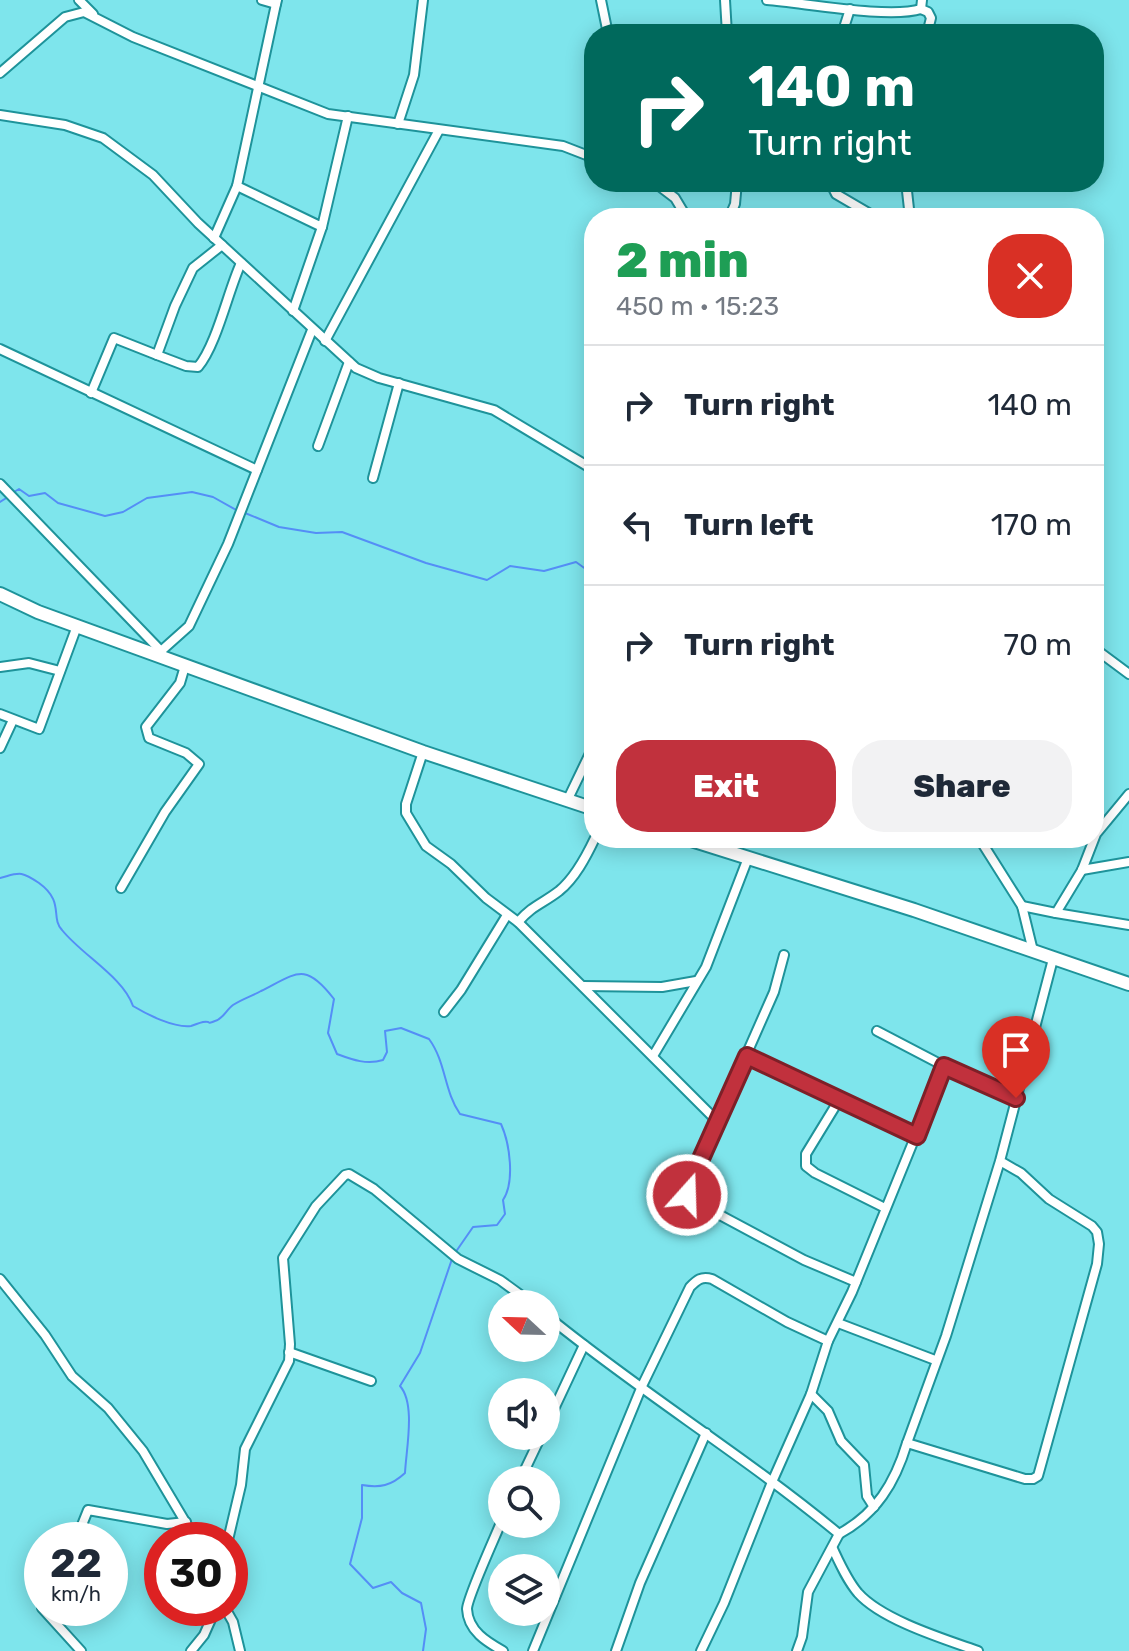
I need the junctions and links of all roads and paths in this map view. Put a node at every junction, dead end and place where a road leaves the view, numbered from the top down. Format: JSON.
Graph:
{"nodes":[{"id":1,"x":79,"y":0,"type":"edge"},
{"id":2,"x":262,"y":0,"type":"edge"},
{"id":3,"x":423,"y":0,"type":"edge"},
{"id":4,"x":601,"y":0,"type":"edge"},
{"id":5,"x":725,"y":0,"type":"edge"},
{"id":6,"x":767,"y":0,"type":"edge"},
{"id":7,"x":276,"y":2,"type":"edge"},
{"id":8,"x":922,"y":4,"type":"edge"},
{"id":9,"x":850,"y":9,"type":"junction"},
{"id":10,"x":94,"y":15,"type":"junction"},
{"id":11,"x":606,"y":24,"type":"edge"},
{"id":12,"x":726,"y":24,"type":"edge"},
{"id":13,"x":845,"y":24,"type":"edge"},
{"id":14,"x":930,"y":24,"type":"edge"},
{"id":15,"x":0,"y":73,"type":"edge"},
{"id":16,"x":258,"y":86,"type":"junction"},
{"id":17,"x":0,"y":115,"type":"edge"},
{"id":18,"x":348,"y":116,"type":"junction"},
{"id":19,"x":398,"y":124,"type":"junction"},
{"id":20,"x":439,"y":130,"type":"junction"},
{"id":21,"x":584,"y":154,"type":"edge"},
{"id":22,"x":237,"y":186,"type":"junction"},
{"id":23,"x":667,"y":192,"type":"edge"},
{"id":24,"x":835,"y":192,"type":"edge"},
{"id":25,"x":681,"y":208,"type":"edge"},
{"id":26,"x":860,"y":208,"type":"edge"},
{"id":27,"x":322,"y":227,"type":"junction"},
{"id":28,"x":214,"y":238,"type":"junction"},
{"id":29,"x":222,"y":245,"type":"junction"},
{"id":30,"x":241,"y":263,"type":"junction"},
{"id":31,"x":293,"y":311,"type":"junction"},
{"id":32,"x":312,"y":330,"type":"junction"},
{"id":33,"x":325,"y":341,"type":"junction"},
{"id":34,"x":0,"y":349,"type":"edge"},
{"id":35,"x":157,"y":355,"type":"junction"},
{"id":36,"x":349,"y":362,"type":"junction"},
{"id":37,"x":399,"y":383,"type":"junction"},
{"id":38,"x":91,"y":393,"type":"junction"},
{"id":39,"x":318,"y":446,"type":"dead end"},
{"id":40,"x":584,"y":464,"type":"edge"},
{"id":41,"x":257,"y":470,"type":"junction"},
{"id":42,"x":373,"y":478,"type":"dead end"},
{"id":43,"x":0,"y":484,"type":"edge"},
{"id":44,"x":0,"y":594,"type":"edge"},
{"id":45,"x":77,"y":626,"type":"junction"},
{"id":46,"x":161,"y":651,"type":"junction"},
{"id":47,"x":1104,"y":655,"type":"edge"},
{"id":48,"x":171,"y":661,"type":"junction"},
{"id":49,"x":185,"y":666,"type":"junction"},
{"id":50,"x":0,"y":667,"type":"edge"},
{"id":51,"x":60,"y":671,"type":"junction"},
{"id":52,"x":1128,"y":671,"type":"edge"},
{"id":53,"x":0,"y":714,"type":"edge"},
{"id":54,"x":13,"y":720,"type":"junction"},
{"id":55,"x":0,"y":748,"type":"edge"},
{"id":56,"x":423,"y":752,"type":"junction"},
{"id":57,"x":584,"y":766,"type":"edge"},
{"id":58,"x":1129,"y":794,"type":"edge"},
{"id":59,"x":567,"y":801,"type":"junction"},
{"id":60,"x":584,"y":806,"type":"edge"},
{"id":61,"x":1104,"y":824,"type":"edge"},
{"id":62,"x":590,"y":848,"type":"edge"},
{"id":63,"x":716,"y":848,"type":"edge"},
{"id":64,"x":985,"y":848,"type":"edge"},
{"id":65,"x":1091,"y":848,"type":"edge"},
{"id":66,"x":748,"y":858,"type":"junction"},
{"id":67,"x":1129,"y":862,"type":"edge"},
{"id":68,"x":1082,"y":870,"type":"junction"},
{"id":69,"x":121,"y":888,"type":"dead end"},
{"id":70,"x":1022,"y":906,"type":"junction"},
{"id":71,"x":1056,"y":913,"type":"junction"},
{"id":72,"x":507,"y":915,"type":"junction"},
{"id":73,"x":518,"y":922,"type":"junction"},
{"id":74,"x":1129,"y":925,"type":"edge"},
{"id":75,"x":1033,"y":951,"type":"junction"},
{"id":76,"x":784,"y":955,"type":"dead end"},
{"id":77,"x":1053,"y":959,"type":"junction"},
{"id":78,"x":697,"y":981,"type":"junction"},
{"id":79,"x":1129,"y":984,"type":"edge"},
{"id":80,"x":582,"y":986,"type":"junction"},
{"id":81,"x":444,"y":1012,"type":"dead end"},
{"id":82,"x":877,"y":1031,"type":"dead end"},
{"id":83,"x":653,"y":1056,"type":"junction"},
{"id":84,"x":747,"y":1056,"type":"junction"},
{"id":85,"x":944,"y":1066,"type":"junction"},
{"id":86,"x":1016,"y":1098,"type":"junction"},
{"id":87,"x":839,"y":1100,"type":"junction"},
{"id":88,"x":717,"y":1121,"type":"junction"},
{"id":89,"x":917,"y":1136,"type":"junction"},
{"id":90,"x":1000,"y":1161,"type":"junction"},
{"id":91,"x":885,"y":1208,"type":"junction"},
{"id":92,"x":0,"y":1279,"type":"edge"},
{"id":93,"x":856,"y":1282,"type":"junction"},
{"id":94,"x":8,"y":1290,"type":"junction"},
{"id":95,"x":514,"y":1290,"type":"edge"},
{"id":96,"x":0,"y":1297,"type":"edge"},
{"id":97,"x":838,"y":1323,"type":"junction"},
{"id":98,"x":560,"y":1326,"type":"edge"},
{"id":99,"x":828,"y":1341,"type":"junction"},
{"id":100,"x":584,"y":1345,"type":"junction"},
{"id":101,"x":289,"y":1352,"type":"junction"},
{"id":102,"x":935,"y":1360,"type":"junction"},
{"id":103,"x":371,"y":1381,"type":"dead end"},
{"id":104,"x":642,"y":1386,"type":"junction"},
{"id":105,"x":811,"y":1394,"type":"junction"},
{"id":106,"x":560,"y":1396,"type":"edge"},
{"id":107,"x":706,"y":1433,"type":"junction"},
{"id":108,"x":907,"y":1443,"type":"junction"},
{"id":109,"x":772,"y":1482,"type":"junction"},
{"id":110,"x":874,"y":1507,"type":"junction"},
{"id":111,"x":83,"y":1522,"type":"edge"},
{"id":112,"x":156,"y":1522,"type":"edge"},
{"id":113,"x":186,"y":1522,"type":"edge"},
{"id":114,"x":232,"y":1522,"type":"edge"},
{"id":115,"x":839,"y":1534,"type":"junction"},
{"id":116,"x":495,"y":1538,"type":"edge"},
{"id":117,"x":833,"y":1549,"type":"junction"},
{"id":118,"x":58,"y":1626,"type":"edge"},
{"id":119,"x":208,"y":1626,"type":"edge"},
{"id":120,"x":234,"y":1626,"type":"edge"},
{"id":121,"x":81,"y":1651,"type":"edge"},
{"id":122,"x":191,"y":1651,"type":"edge"},
{"id":123,"x":240,"y":1651,"type":"edge"},
{"id":124,"x":503,"y":1651,"type":"edge"},
{"id":125,"x":533,"y":1651,"type":"edge"},
{"id":126,"x":616,"y":1651,"type":"edge"},
{"id":127,"x":701,"y":1651,"type":"edge"},
{"id":128,"x":797,"y":1651,"type":"edge"},
{"id":129,"x":978,"y":1651,"type":"edge"}],
"edges":[{"from":1,"to":10,"type":"street"},
{"from":2,"to":7,"type":"street"},
{"from":3,"to":19,"type":"street"},
{"from":4,"to":11,"type":"street"},
{"from":5,"to":12,"type":"street"},
{"from":6,"to":9,"type":"street"},
{"from":7,"to":16,"type":"street"},
{"from":8,"to":9,"type":"street"},
{"from":8,"to":14,"type":"street"},
{"from":9,"to":13,"type":"street"},
{"from":10,"to":15,"type":"street"},
{"from":10,"to":16,"type":"street"},
{"from":16,"to":18,"type":"street"},
{"from":16,"to":22,"type":"street"},
{"from":17,"to":28,"type":"street"},
{"from":18,"to":19,"type":"street"},
{"from":18,"to":27,"type":"street"},
{"from":19,"to":20,"type":"street"},
{"from":20,"to":21,"type":"street"},
{"from":20,"to":33,"type":"street"},
{"from":22,"to":27,"type":"street"},
{"from":22,"to":28,"type":"street"},
{"from":23,"to":25,"type":"street"},
{"from":24,"to":26,"type":"street"},
{"from":27,"to":31,"type":"street"},
{"from":28,"to":29,"type":"street"},
{"from":29,"to":30,"type":"street"},
{"from":29,"to":35,"type":"street"},
{"from":30,"to":31,"type":"street"},
{"from":30,"to":35,"type":"street"},
{"from":31,"to":32,"type":"street"},
{"from":32,"to":33,"type":"street"},
{"from":32,"to":41,"type":"street"},
{"from":33,"to":36,"type":"street"},
{"from":34,"to":38,"type":"street"},
{"from":35,"to":38,"type":"street"},
{"from":36,"to":37,"type":"street"},
{"from":36,"to":39,"type":"street"},
{"from":37,"to":40,"type":"street"},
{"from":37,"to":42,"type":"street"},
{"from":38,"to":41,"type":"street"},
{"from":41,"to":46,"type":"street"},
{"from":43,"to":46,"type":"street"},
{"from":44,"to":45,"type":"main road"},
{"from":45,"to":48,"type":"main road"},
{"from":45,"to":51,"type":"street"},
{"from":46,"to":48,"type":"street"},
{"from":47,"to":52,"type":"street"},
{"from":48,"to":49,"type":"main road"},
{"from":49,"to":56,"type":"main road"},
{"from":49,"to":69,"type":"street"},
{"from":50,"to":51,"type":"street"},
{"from":51,"to":54,"type":"street"},
{"from":53,"to":54,"type":"street"},
{"from":54,"to":55,"type":"street"},
{"from":56,"to":59,"type":"main road"},
{"from":56,"to":72,"type":"street"},
{"from":57,"to":59,"type":"street"},
{"from":58,"to":61,"type":"street"},
{"from":59,"to":60,"type":"main road"},
{"from":62,"to":73,"type":"street"},
{"from":63,"to":66,"type":"main road"},
{"from":64,"to":70,"type":"street"},
{"from":65,"to":68,"type":"street"},
{"from":66,"to":75,"type":"main road"},
{"from":66,"to":78,"type":"street"},
{"from":67,"to":68,"type":"street"},
{"from":68,"to":71,"type":"street"},
{"from":70,"to":71,"type":"street"},
{"from":70,"to":75,"type":"street"},
{"from":71,"to":74,"type":"street"},
{"from":72,"to":73,"type":"street"},
{"from":72,"to":81,"type":"street"},
{"from":73,"to":80,"type":"street"},
{"from":75,"to":77,"type":"main road"},
{"from":76,"to":84,"type":"street"},
{"from":77,"to":79,"type":"main road"},
{"from":77,"to":86,"type":"street"},
{"from":78,"to":80,"type":"street"},
{"from":78,"to":83,"type":"street"},
{"from":80,"to":83,"type":"street"},
{"from":82,"to":85,"type":"street"},
{"from":83,"to":88,"type":"street"},
{"from":84,"to":87,"type":"street"},
{"from":84,"to":88,"type":"street"},
{"from":85,"to":86,"type":"street"},
{"from":85,"to":89,"type":"street"},
{"from":86,"to":90,"type":"street"},
{"from":87,"to":89,"type":"street"},
{"from":87,"to":91,"type":"street"},
{"from":88,"to":93,"type":"street"},
{"from":89,"to":91,"type":"street"},
{"from":90,"to":102,"type":"street"},
{"from":90,"to":108,"type":"street"},
{"from":91,"to":93,"type":"street"},
{"from":92,"to":94,"type":"street"},
{"from":93,"to":97,"type":"street"},
{"from":94,"to":96,"type":"street"},
{"from":94,"to":113,"type":"street"},
{"from":95,"to":101,"type":"street"},
{"from":97,"to":99,"type":"street"},
{"from":97,"to":102,"type":"street"},
{"from":98,"to":100,"type":"street"},
{"from":99,"to":104,"type":"street"},
{"from":99,"to":105,"type":"street"},
{"from":100,"to":104,"type":"street"},
{"from":100,"to":106,"type":"street"},
{"from":101,"to":103,"type":"street"},
{"from":101,"to":114,"type":"street"},
{"from":102,"to":108,"type":"street"},
{"from":104,"to":107,"type":"street"},
{"from":104,"to":125,"type":"street"},
{"from":105,"to":109,"type":"street"},
{"from":105,"to":110,"type":"street"},
{"from":107,"to":109,"type":"street"},
{"from":107,"to":126,"type":"street"},
{"from":108,"to":110,"type":"street"},
{"from":109,"to":115,"type":"street"},
{"from":109,"to":127,"type":"street"},
{"from":110,"to":115,"type":"street"},
{"from":111,"to":112,"type":"street"},
{"from":115,"to":117,"type":"street"},
{"from":116,"to":124,"type":"street"},
{"from":117,"to":128,"type":"street"},
{"from":117,"to":129,"type":"street"},
{"from":118,"to":121,"type":"street"},
{"from":119,"to":122,"type":"street"},
{"from":120,"to":123,"type":"street"}]}
